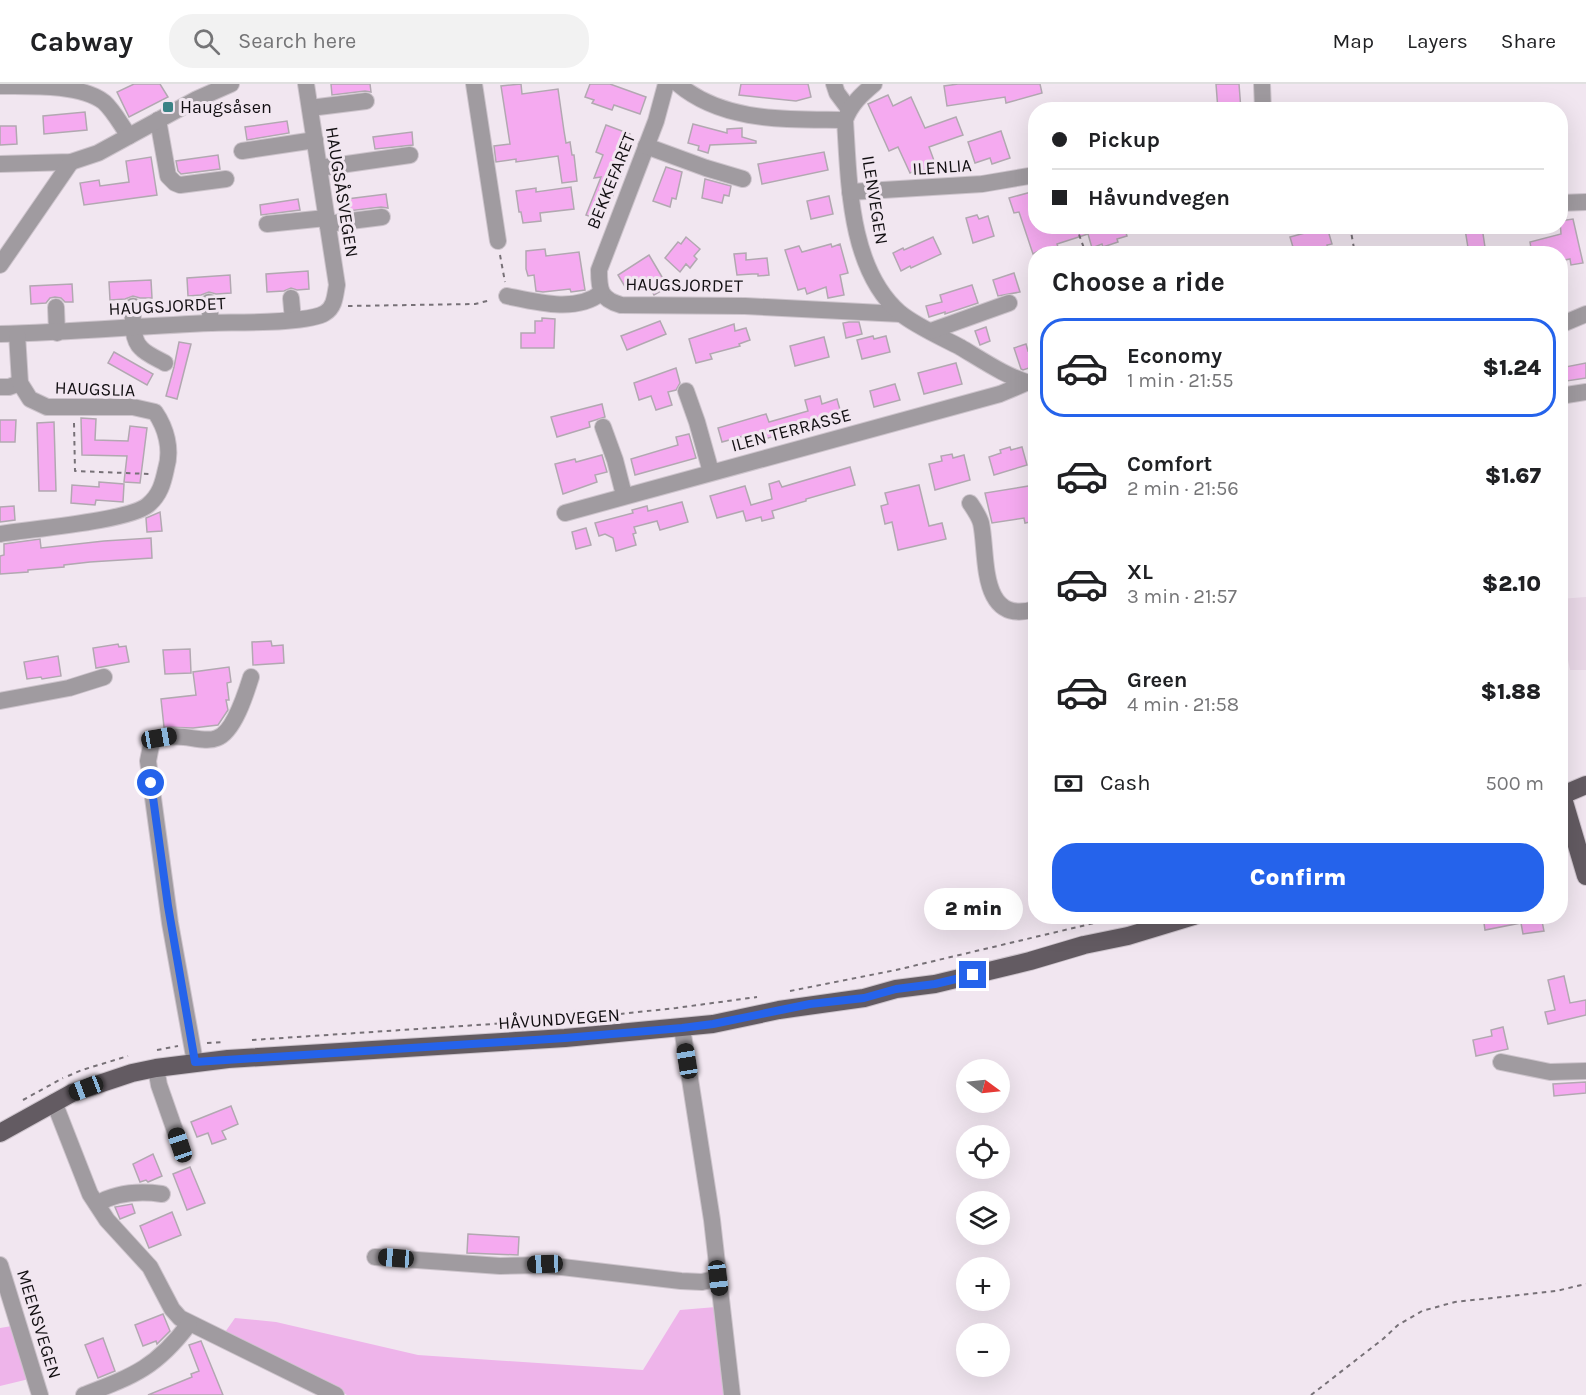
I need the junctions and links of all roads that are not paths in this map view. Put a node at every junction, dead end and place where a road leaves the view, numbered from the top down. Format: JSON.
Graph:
{"nodes":[{"id":1,"x":231,"y":84,"type":"edge"},
{"id":2,"x":306,"y":84,"type":"edge"},
{"id":3,"x":474,"y":84,"type":"edge"},
{"id":4,"x":666,"y":84,"type":"edge"},
{"id":5,"x":678,"y":84,"type":"edge"},
{"id":6,"x":834,"y":84,"type":"edge"},
{"id":7,"x":874,"y":84,"type":"edge"},
{"id":8,"x":1262,"y":84,"type":"edge"},
{"id":9,"x":0,"y":86,"type":"edge"},
{"id":10,"x":195,"y":92,"type":"edge"},
{"id":11,"x":366,"y":100,"type":"dead end"},
{"id":12,"x":1263,"y":102,"type":"edge"},
{"id":13,"x":310,"y":108,"type":"junction"},
{"id":14,"x":847,"y":114,"type":"junction"},
{"id":15,"x":158,"y":120,"type":"junction"},
{"id":16,"x":129,"y":136,"type":"junction"},
{"id":17,"x":315,"y":140,"type":"junction"},
{"id":18,"x":646,"y":146,"type":"junction"},
{"id":19,"x":242,"y":151,"type":"dead end"},
{"id":20,"x":410,"y":155,"type":"dead end"},
{"id":21,"x":70,"y":162,"type":"junction"},
{"id":22,"x":0,"y":164,"type":"edge"},
{"id":23,"x":319,"y":168,"type":"junction"},
{"id":24,"x":1028,"y":176,"type":"edge"},
{"id":25,"x":226,"y":179,"type":"dead end"},
{"id":26,"x":743,"y":179,"type":"dead end"},
{"id":27,"x":850,"y":192,"type":"junction"},
{"id":28,"x":1586,"y":202,"type":"edge"},
{"id":29,"x":1568,"y":203,"type":"edge"},
{"id":30,"x":382,"y":217,"type":"dead end"},
{"id":31,"x":327,"y":221,"type":"junction"},
{"id":32,"x":267,"y":224,"type":"dead end"},
{"id":33,"x":498,"y":241,"type":"road end"},
{"id":34,"x":0,"y":266,"type":"edge"},
{"id":35,"x":602,"y":293,"type":"junction"},
{"id":36,"x":507,"y":296,"type":"road end"},
{"id":37,"x":291,"y":298,"type":"dead end"},
{"id":38,"x":209,"y":302,"type":"dead end"},
{"id":39,"x":1009,"y":303,"type":"dead end"},
{"id":40,"x":133,"y":306,"type":"dead end"},
{"id":41,"x":333,"y":306,"type":"joint"},
{"id":42,"x":56,"y":308,"type":"dead end"},
{"id":43,"x":901,"y":314,"type":"junction"},
{"id":44,"x":1586,"y":314,"type":"edge"},
{"id":45,"x":293,"y":320,"type":"junction"},
{"id":46,"x":1568,"y":322,"type":"edge"},
{"id":47,"x":211,"y":323,"type":"junction"},
{"id":48,"x":134,"y":327,"type":"junction"},
{"id":49,"x":931,"y":331,"type":"junction"},
{"id":50,"x":57,"y":333,"type":"junction"},
{"id":51,"x":8,"y":334,"type":"edge"},
{"id":52,"x":165,"y":363,"type":"dead end"},
{"id":53,"x":20,"y":383,"type":"junction"},
{"id":54,"x":1028,"y":383,"type":"edge"},
{"id":55,"x":1028,"y":385,"type":"edge"},
{"id":56,"x":0,"y":387,"type":"edge"},
{"id":57,"x":686,"y":391,"type":"dead end"},
{"id":58,"x":1586,"y":392,"type":"edge"},
{"id":59,"x":1568,"y":395,"type":"edge"},
{"id":60,"x":603,"y":427,"type":"dead end"},
{"id":61,"x":711,"y":472,"type":"junction"},
{"id":62,"x":624,"y":495,"type":"junction"},
{"id":63,"x":970,"y":503,"type":"dead end"},
{"id":64,"x":564,"y":513,"type":"dead end"},
{"id":65,"x":0,"y":534,"type":"edge"},
{"id":66,"x":1028,"y":609,"type":"edge"},
{"id":67,"x":105,"y":677,"type":"dead end"},
{"id":68,"x":251,"y":677,"type":"dead end"},
{"id":69,"x":0,"y":701,"type":"edge"},
{"id":70,"x":1586,"y":784,"type":"edge"},
{"id":71,"x":1568,"y":791,"type":"edge"},
{"id":72,"x":1568,"y":817,"type":"edge"},
{"id":73,"x":1586,"y":876,"type":"edge"},
{"id":74,"x":1168,"y":924,"type":"edge"},
{"id":75,"x":682,"y":1028,"type":"junction"},
{"id":76,"x":154,"y":1060,"type":"junction"},
{"id":77,"x":195,"y":1062,"type":"junction"},
{"id":78,"x":1501,"y":1062,"type":"dead end"},
{"id":79,"x":1586,"y":1071,"type":"edge"},
{"id":80,"x":54,"y":1102,"type":"junction"},
{"id":81,"x":0,"y":1133,"type":"edge"},
{"id":82,"x":180,"y":1145,"type":"dead end"},
{"id":83,"x":162,"y":1194,"type":"dead end"},
{"id":84,"x":97,"y":1204,"type":"junction"},
{"id":85,"x":375,"y":1257,"type":"dead end"},
{"id":86,"x":0,"y":1265,"type":"edge"},
{"id":87,"x":718,"y":1278,"type":"junction"},
{"id":88,"x":189,"y":1324,"type":"junction"},
{"id":89,"x":40,"y":1395,"type":"edge"},
{"id":90,"x":84,"y":1395,"type":"edge"},
{"id":91,"x":336,"y":1395,"type":"edge"},
{"id":92,"x":732,"y":1395,"type":"edge"}],
"edges":[{"from":1,"to":10,"type":"street"},
{"from":2,"to":13,"type":"street","name":"HAUGSÅSVEGEN"},
{"from":3,"to":33,"type":"street"},
{"from":4,"to":18,"type":"street","name":"BEKKEFARET"},
{"from":5,"to":14,"type":"street"},
{"from":6,"to":14,"type":"street"},
{"from":7,"to":14,"type":"street"},
{"from":8,"to":12,"type":"street"},
{"from":9,"to":16,"type":"street"},
{"from":10,"to":15,"type":"street"},
{"from":11,"to":13,"type":"street"},
{"from":13,"to":17,"type":"street","name":"HAUGSÅSVEGEN"},
{"from":14,"to":27,"type":"street","name":"ILENVEGEN"},
{"from":15,"to":16,"type":"street"},
{"from":15,"to":25,"type":"street"},
{"from":16,"to":21,"type":"street"},
{"from":17,"to":19,"type":"street"},
{"from":17,"to":23,"type":"street","name":"HAUGSÅSVEGEN"},
{"from":18,"to":26,"type":"street"},
{"from":18,"to":35,"type":"street","name":"BEKKEFARET"},
{"from":20,"to":23,"type":"street"},
{"from":21,"to":22,"type":"street"},
{"from":21,"to":34,"type":"street"},
{"from":23,"to":31,"type":"street","name":"HAUGSÅSVEGEN"},
{"from":24,"to":27,"type":"street","name":"ILENLIA"},
{"from":27,"to":43,"type":"street","name":"ILENVEGEN"},
{"from":28,"to":29,"type":"street"},
{"from":30,"to":31,"type":"street"},
{"from":31,"to":32,"type":"street"},
{"from":31,"to":41,"type":"street","name":"HAUGSÅSVEGEN"},
{"from":35,"to":36,"type":"street","name":"HAUGSJORDET"},
{"from":35,"to":43,"type":"street","name":"HAUGSJORDET"},
{"from":37,"to":45,"type":"street"},
{"from":38,"to":47,"type":"street"},
{"from":39,"to":49,"type":"street"},
{"from":40,"to":48,"type":"street"},
{"from":41,"to":45,"type":"street","name":"HAUGSJORDET"},
{"from":42,"to":50,"type":"street"},
{"from":43,"to":49,"type":"street","name":"ILENVEGEN"},
{"from":44,"to":46,"type":"street"},
{"from":45,"to":47,"type":"street","name":"HAUGSJORDET"},
{"from":47,"to":48,"type":"street","name":"HAUGSJORDET"},
{"from":48,"to":50,"type":"street","name":"HAUGSJORDET"},
{"from":48,"to":52,"type":"street"},
{"from":49,"to":54,"type":"street","name":"ILENVEGEN"},
{"from":50,"to":51,"type":"street","name":"HAUGSJORDET"},
{"from":51,"to":53,"type":"street"},
{"from":53,"to":56,"type":"street"},
{"from":53,"to":65,"type":"street","name":"HAUGSLIA"},
{"from":55,"to":61,"type":"street","name":"ILEN TERRASSE"},
{"from":57,"to":61,"type":"street"},
{"from":58,"to":59,"type":"street"},
{"from":60,"to":62,"type":"street"},
{"from":61,"to":62,"type":"street","name":"ILEN TERRASSE"},
{"from":62,"to":64,"type":"street","name":"ILEN TERRASSE"},
{"from":63,"to":66,"type":"street"},
{"from":67,"to":69,"type":"street"},
{"from":68,"to":77,"type":"street"},
{"from":70,"to":71,"type":"main road"},
{"from":72,"to":73,"type":"main road"},
{"from":74,"to":75,"type":"main road","name":"HÅVUNDVEGEN"},
{"from":75,"to":77,"type":"main road","name":"HÅVUNDVEGEN"},
{"from":75,"to":87,"type":"street"},
{"from":76,"to":77,"type":"main road","name":"HÅVUNDVEGEN"},
{"from":76,"to":80,"type":"main road","name":"HÅVUNDVEGEN"},
{"from":76,"to":82,"type":"street"},
{"from":78,"to":79,"type":"street"},
{"from":80,"to":81,"type":"main road","name":"HÅVUNDVEGEN"},
{"from":80,"to":84,"type":"street"},
{"from":83,"to":84,"type":"street"},
{"from":84,"to":88,"type":"street"},
{"from":85,"to":87,"type":"street"},
{"from":86,"to":89,"type":"street","name":"MEENSVEGEN"},
{"from":87,"to":92,"type":"street"},
{"from":88,"to":90,"type":"street"},
{"from":88,"to":91,"type":"street"}]}
